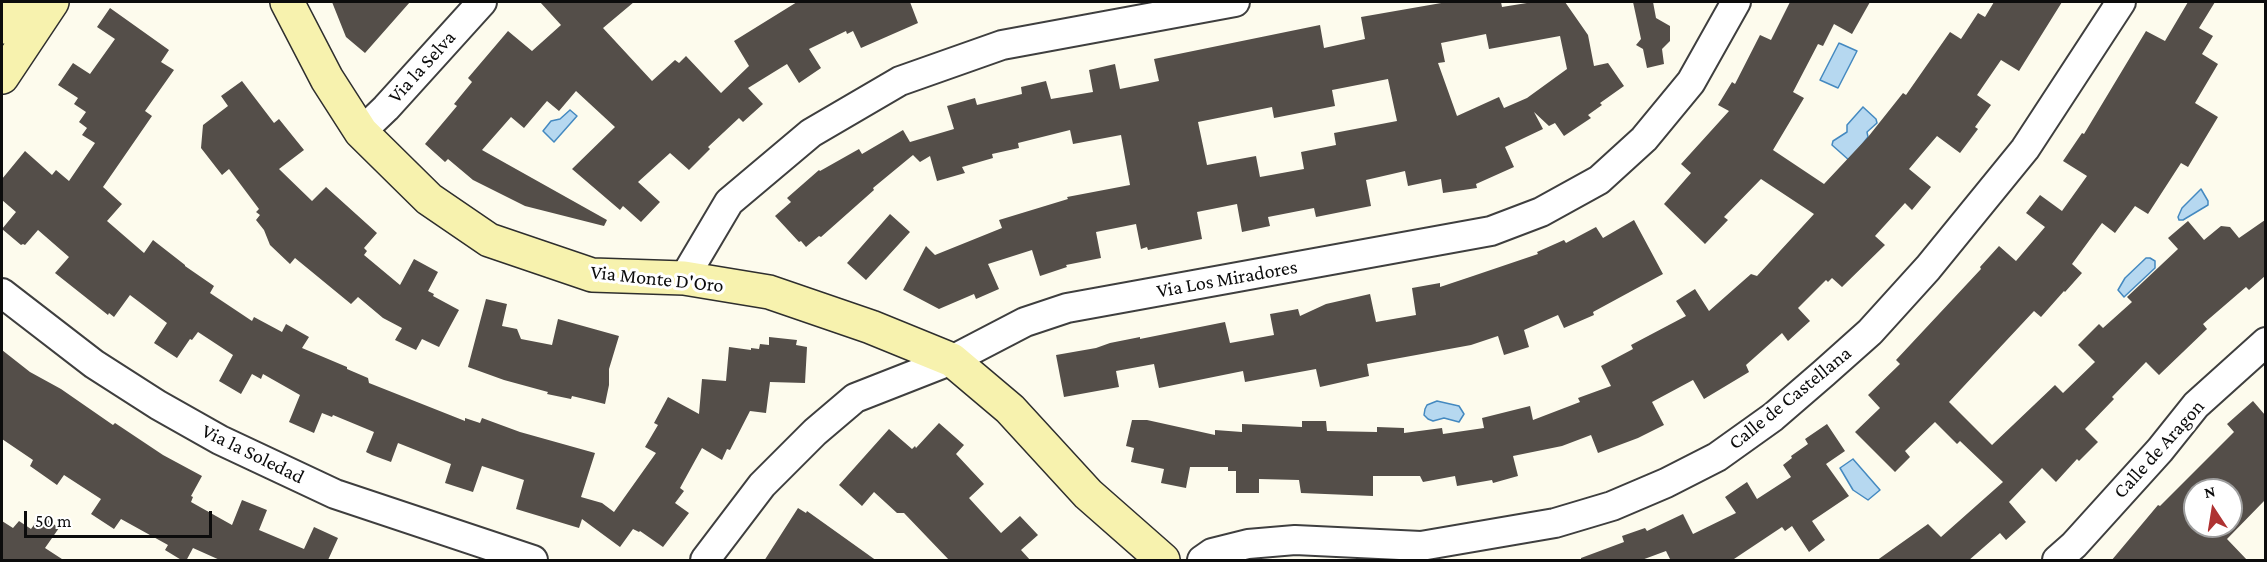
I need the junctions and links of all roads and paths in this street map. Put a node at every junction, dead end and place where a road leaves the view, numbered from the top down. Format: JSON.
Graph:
{"nodes":[{"id":1,"x":19,"y":2,"type":"edge"},
{"id":2,"x":52,"y":2,"type":"edge"},
{"id":3,"x":287,"y":2,"type":"edge"},
{"id":4,"x":482,"y":2,"type":"edge"},
{"id":5,"x":1235,"y":2,"type":"edge"},
{"id":6,"x":1736,"y":2,"type":"edge"},
{"id":7,"x":2121,"y":2,"type":"edge"},
{"id":8,"x":2,"y":27,"type":"edge"},
{"id":9,"x":2,"y":77,"type":"edge"},
{"id":10,"x":361,"y":132,"type":"junction"},
{"id":11,"x":684,"y":278,"type":"junction"},
{"id":12,"x":2,"y":293,"type":"edge"},
{"id":13,"x":2265,"y":342,"type":"edge"},
{"id":14,"x":952,"y":360,"type":"junction"},
{"id":15,"x":533,"y":561,"type":"edge"},
{"id":16,"x":705,"y":561,"type":"edge"},
{"id":17,"x":1163,"y":561,"type":"edge"},
{"id":18,"x":1202,"y":561,"type":"edge"},
{"id":19,"x":2057,"y":561,"type":"edge"}],
"edges":[{"from":1,"to":8,"type":"street"},
{"from":2,"to":9,"type":"street"},
{"from":3,"to":10,"type":"street","name":"Via Monte D'Oro"},
{"from":4,"to":10,"type":"street","name":"Via la Selva"},
{"from":5,"to":11,"type":"street"},
{"from":6,"to":14,"type":"street","name":"Via Los Miradores"},
{"from":7,"to":18,"type":"street","name":"Calle de Castellana"},
{"from":10,"to":11,"type":"street","name":"Via Monte D'Oro"},
{"from":11,"to":14,"type":"street","name":"Via Monte D'Oro"},
{"from":12,"to":15,"type":"street","name":"Via la Soledad"},
{"from":13,"to":19,"type":"street","name":"Calle de Aragon"},
{"from":14,"to":16,"type":"street","name":"Via Los Miradores"},
{"from":14,"to":17,"type":"street","name":"Via Monte D'Oro"}]}
